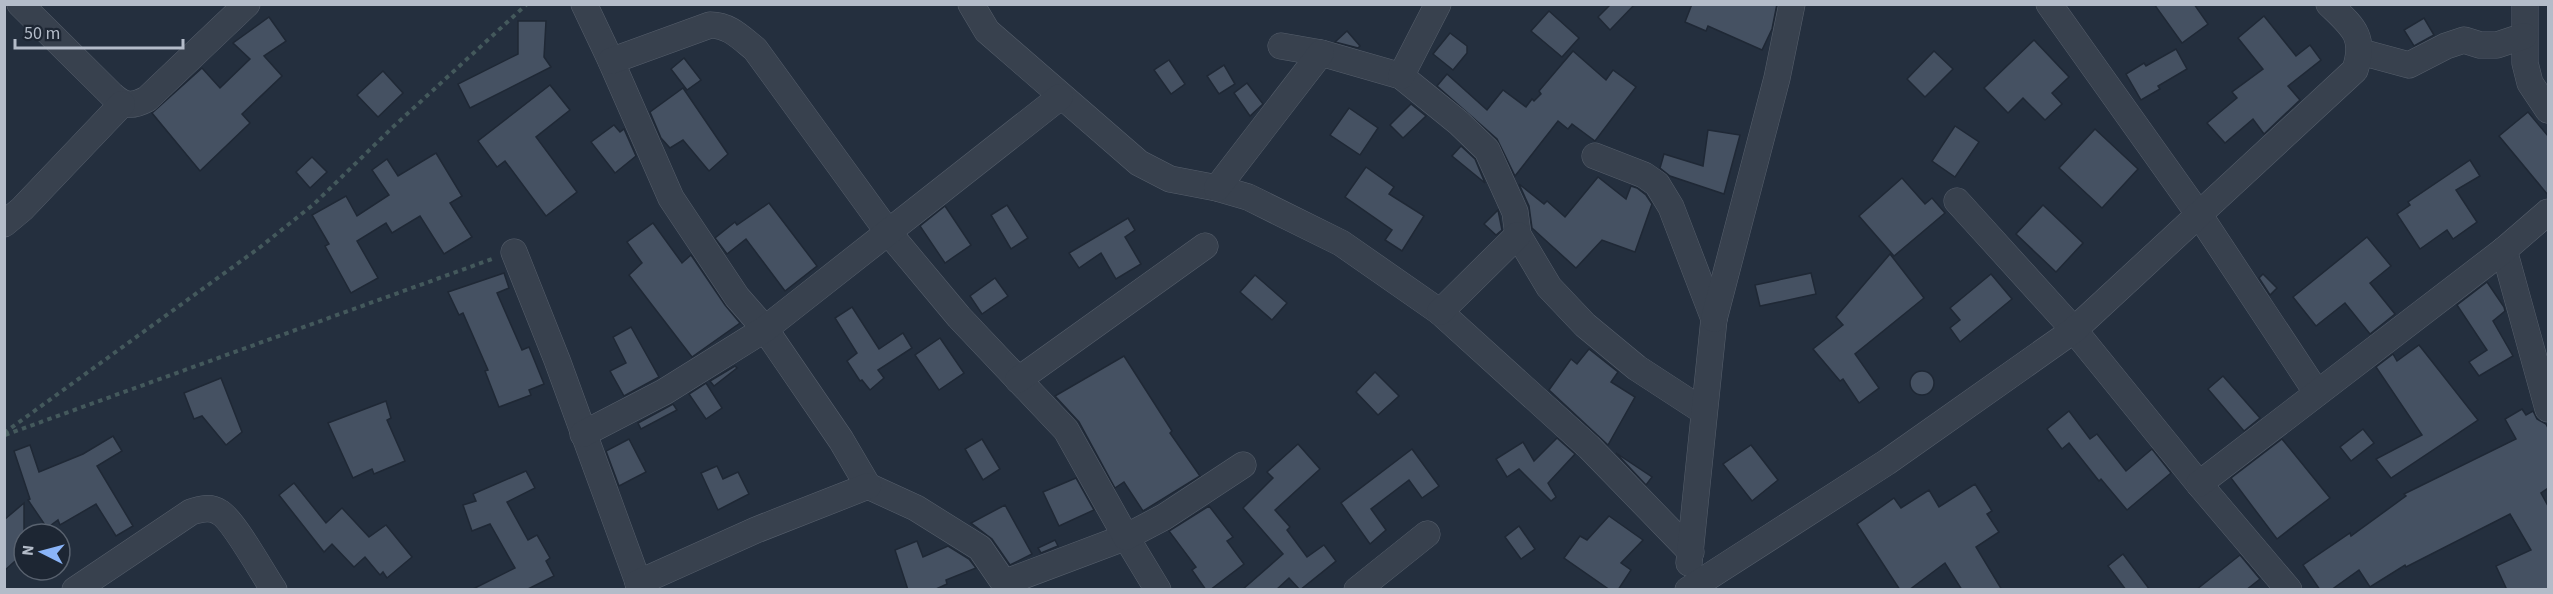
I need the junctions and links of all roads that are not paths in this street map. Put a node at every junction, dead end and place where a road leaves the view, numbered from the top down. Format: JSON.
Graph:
{"nodes":[{"id":1,"x":20,"y":4,"type":"edge"},
{"id":2,"x":247,"y":4,"type":"edge"},
{"id":3,"x":584,"y":4,"type":"edge"},
{"id":4,"x":971,"y":4,"type":"edge"},
{"id":5,"x":1438,"y":4,"type":"edge"},
{"id":6,"x":1792,"y":4,"type":"edge"},
{"id":7,"x":2049,"y":4,"type":"edge"},
{"id":8,"x":2329,"y":4,"type":"edge"},
{"id":9,"x":2525,"y":4,"type":"edge"},
{"id":10,"x":2524,"y":36,"type":"junction"},
{"id":11,"x":1281,"y":46,"type":"dead end"},
{"id":12,"x":2361,"y":52,"type":"junction"},
{"id":13,"x":1321,"y":53,"type":"junction"},
{"id":14,"x":611,"y":61,"type":"junction"},
{"id":15,"x":1401,"y":76,"type":"junction"},
{"id":16,"x":1060,"y":97,"type":"junction"},
{"id":17,"x":122,"y":104,"type":"junction"},
{"id":18,"x":2548,"y":110,"type":"edge"},
{"id":19,"x":1595,"y":156,"type":"dead end"},
{"id":20,"x":1217,"y":188,"type":"junction"},
{"id":21,"x":1957,"y":201,"type":"dead end"},
{"id":22,"x":2548,"y":212,"type":"edge"},
{"id":23,"x":2200,"y":216,"type":"junction"},
{"id":24,"x":4,"y":224,"type":"edge"},
{"id":25,"x":888,"y":232,"type":"junction"},
{"id":26,"x":1518,"y":235,"type":"junction"},
{"id":27,"x":1205,"y":246,"type":"dead end"},
{"id":28,"x":2504,"y":250,"type":"junction"},
{"id":29,"x":514,"y":252,"type":"road end"},
{"id":30,"x":1440,"y":312,"type":"junction"},
{"id":31,"x":1714,"y":319,"type":"junction"},
{"id":32,"x":765,"y":329,"type":"junction"},
{"id":33,"x":2074,"y":330,"type":"junction"},
{"id":34,"x":1018,"y":380,"type":"junction"},
{"id":35,"x":2318,"y":393,"type":"junction"},
{"id":36,"x":2548,"y":409,"type":"edge"},
{"id":37,"x":1703,"y":411,"type":"junction"},
{"id":38,"x":583,"y":434,"type":"junction"},
{"id":39,"x":1243,"y":465,"type":"dead end"},
{"id":40,"x":2199,"y":484,"type":"junction"},
{"id":41,"x":868,"y":486,"type":"junction"},
{"id":42,"x":1427,"y":534,"type":"dead end"},
{"id":43,"x":1126,"y":537,"type":"junction"},
{"id":44,"x":1690,"y":552,"type":"junction"},
{"id":45,"x":640,"y":586,"type":"edge"},
{"id":46,"x":1002,"y":586,"type":"edge"},
{"id":47,"x":75,"y":590,"type":"edge"},
{"id":48,"x":274,"y":590,"type":"edge"},
{"id":49,"x":1158,"y":590,"type":"edge"},
{"id":50,"x":1357,"y":590,"type":"edge"},
{"id":51,"x":1686,"y":590,"type":"edge"},
{"id":52,"x":2289,"y":590,"type":"edge"}],
"edges":[{"from":1,"to":17,"type":"street"},
{"from":2,"to":17,"type":"street"},
{"from":3,"to":14,"type":"street"},
{"from":4,"to":16,"type":"street"},
{"from":5,"to":15,"type":"street"},
{"from":6,"to":31,"type":"street"},
{"from":7,"to":23,"type":"street"},
{"from":8,"to":12,"type":"street"},
{"from":9,"to":10,"type":"street"},
{"from":10,"to":12,"type":"street"},
{"from":10,"to":18,"type":"street"},
{"from":11,"to":13,"type":"street"},
{"from":12,"to":23,"type":"street"},
{"from":13,"to":15,"type":"street"},
{"from":13,"to":20,"type":"street"},
{"from":14,"to":25,"type":"street"},
{"from":14,"to":32,"type":"street"},
{"from":15,"to":26,"type":"street"},
{"from":16,"to":20,"type":"street"},
{"from":16,"to":25,"type":"street"},
{"from":17,"to":24,"type":"street"},
{"from":19,"to":31,"type":"street"},
{"from":20,"to":30,"type":"street"},
{"from":21,"to":33,"type":"street"},
{"from":22,"to":28,"type":"street"},
{"from":23,"to":33,"type":"street"},
{"from":23,"to":35,"type":"street"},
{"from":25,"to":32,"type":"street"},
{"from":25,"to":34,"type":"street"},
{"from":26,"to":30,"type":"street"},
{"from":26,"to":37,"type":"street"},
{"from":27,"to":34,"type":"street"},
{"from":28,"to":35,"type":"street"},
{"from":28,"to":36,"type":"street"},
{"from":29,"to":38,"type":"street"},
{"from":30,"to":44,"type":"street"},
{"from":31,"to":37,"type":"street"},
{"from":32,"to":38,"type":"street"},
{"from":32,"to":41,"type":"street"},
{"from":33,"to":40,"type":"street"},
{"from":33,"to":51,"type":"street"},
{"from":34,"to":43,"type":"street"},
{"from":35,"to":40,"type":"street"},
{"from":37,"to":44,"type":"street"},
{"from":38,"to":45,"type":"street"},
{"from":39,"to":43,"type":"street"},
{"from":40,"to":52,"type":"street"},
{"from":41,"to":45,"type":"street"},
{"from":41,"to":46,"type":"street"},
{"from":42,"to":50,"type":"street"},
{"from":43,"to":46,"type":"street"},
{"from":43,"to":49,"type":"street"},
{"from":44,"to":51,"type":"street"},
{"from":47,"to":48,"type":"street"}]}
